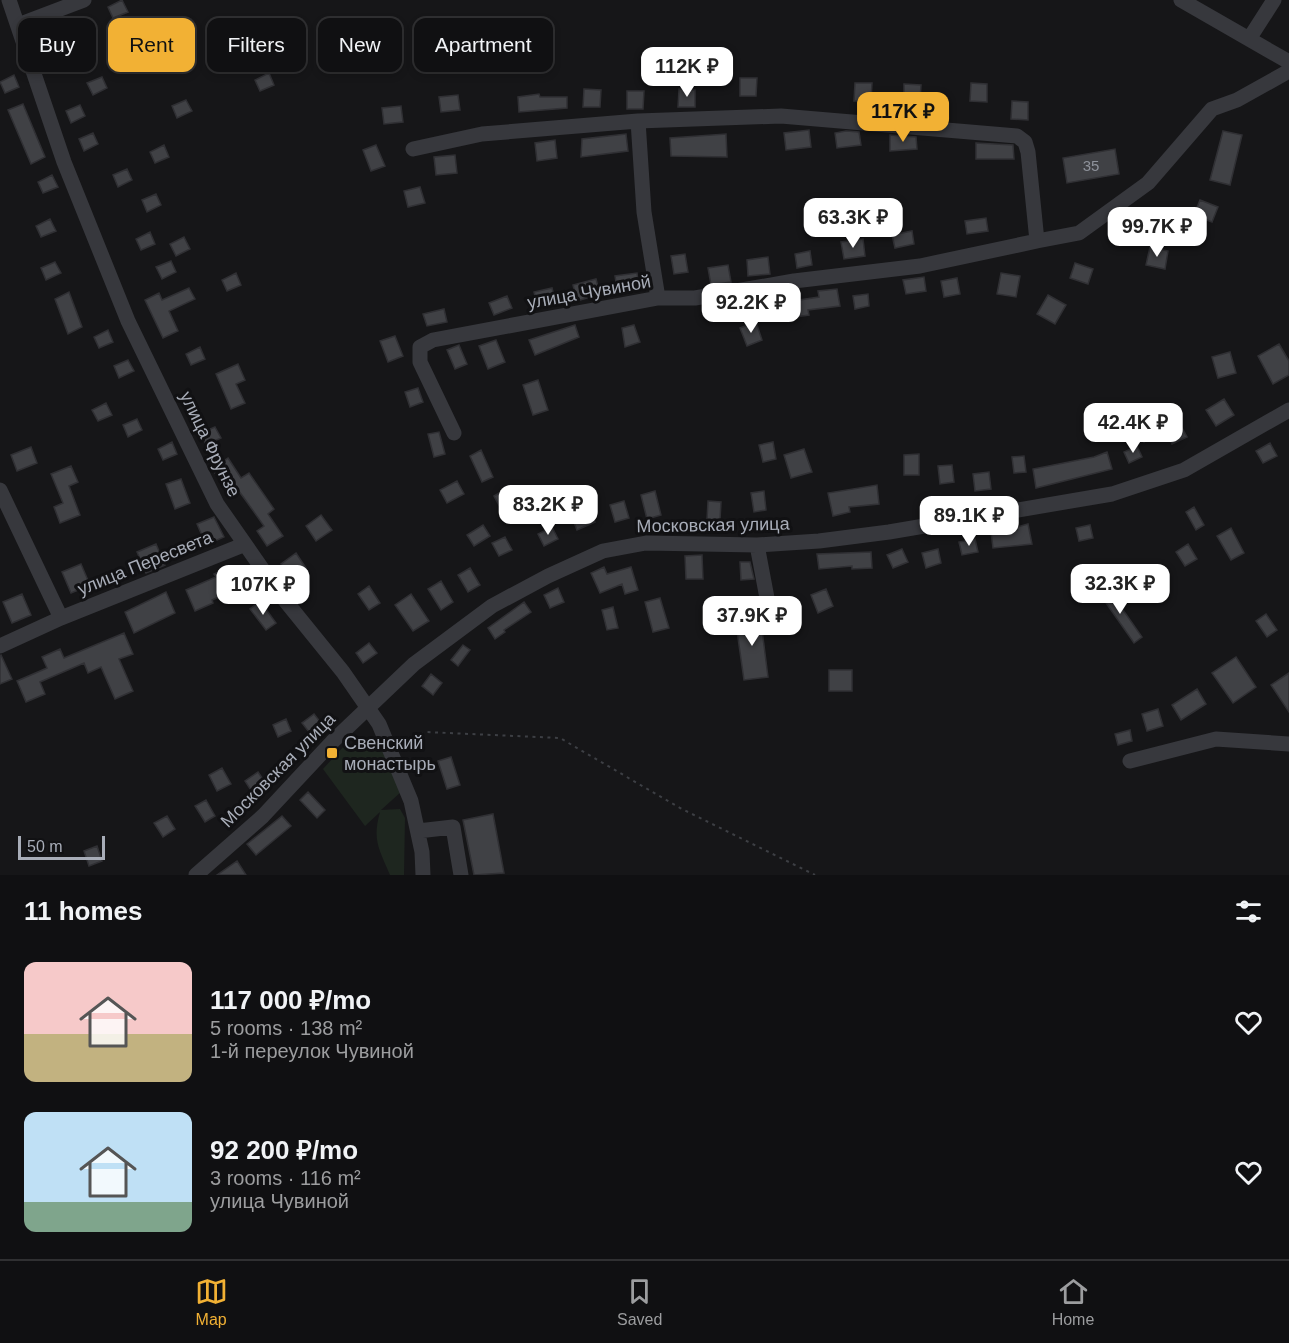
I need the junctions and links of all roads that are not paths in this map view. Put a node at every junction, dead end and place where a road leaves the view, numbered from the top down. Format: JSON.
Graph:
{"nodes":[{"id":1,"x":9,"y":0,"type":"edge"},
{"id":2,"x":84,"y":0,"type":"edge"},
{"id":3,"x":1181,"y":0,"type":"edge"},
{"id":4,"x":1274,"y":0,"type":"edge"},
{"id":5,"x":36,"y":18,"type":"edge"},
{"id":6,"x":18,"y":25,"type":"edge"},
{"id":7,"x":1249,"y":39,"type":"junction"},
{"id":8,"x":1289,"y":62,"type":"edge"},
{"id":9,"x":1289,"y":71,"type":"edge"},
{"id":10,"x":34,"y":72,"type":"edge"},
{"id":11,"x":638,"y":121,"type":"junction"},
{"id":12,"x":412,"y":149,"type":"dead end"},
{"id":13,"x":1036,"y":235,"type":"junction"},
{"id":14,"x":658,"y":298,"type":"junction"},
{"id":15,"x":1289,"y":410,"type":"edge"},
{"id":16,"x":454,"y":433,"type":"dead end"},
{"id":17,"x":0,"y":490,"type":"edge"},
{"id":18,"x":243,"y":545,"type":"junction"},
{"id":19,"x":757,"y":545,"type":"junction"},
{"id":20,"x":767,"y":598,"type":"dead end"},
{"id":21,"x":61,"y":618,"type":"junction"},
{"id":22,"x":0,"y":646,"type":"edge"},
{"id":23,"x":368,"y":709,"type":"junction"},
{"id":24,"x":1289,"y":744,"type":"edge"},
{"id":25,"x":1130,"y":761,"type":"dead end"},
{"id":26,"x":418,"y":831,"type":"junction"},
{"id":27,"x":196,"y":875,"type":"edge"},
{"id":28,"x":423,"y":875,"type":"edge"},
{"id":29,"x":461,"y":875,"type":"edge"}],
"edges":[{"from":1,"to":6,"type":"street","name":"улица Фрунзе"},
{"from":2,"to":5,"type":"street"},
{"from":3,"to":7,"type":"street"},
{"from":4,"to":7,"type":"street"},
{"from":7,"to":8,"type":"street"},
{"from":9,"to":13,"type":"street","name":"улица Чувиной"},
{"from":10,"to":18,"type":"street","name":"улица Фрунзе"},
{"from":11,"to":12,"type":"street"},
{"from":11,"to":13,"type":"street"},
{"from":11,"to":14,"type":"street"},
{"from":13,"to":14,"type":"street","name":"улица Чувиной"},
{"from":14,"to":16,"type":"street","name":"улица Чувиной"},
{"from":15,"to":19,"type":"street","name":"Московская улица"},
{"from":17,"to":21,"type":"street"},
{"from":18,"to":21,"type":"street","name":"улица Пересвета"},
{"from":18,"to":23,"type":"street","name":"улица Фрунзе"},
{"from":19,"to":20,"type":"street"},
{"from":19,"to":23,"type":"street","name":"Московская улица"},
{"from":21,"to":22,"type":"street","name":"улица Пересвета"},
{"from":23,"to":26,"type":"street","name":"улица Фрунзе"},
{"from":23,"to":27,"type":"street","name":"Московская улица"},
{"from":24,"to":25,"type":"street"},
{"from":26,"to":28,"type":"street","name":"улица Фрунзе"},
{"from":26,"to":29,"type":"street"}]}
